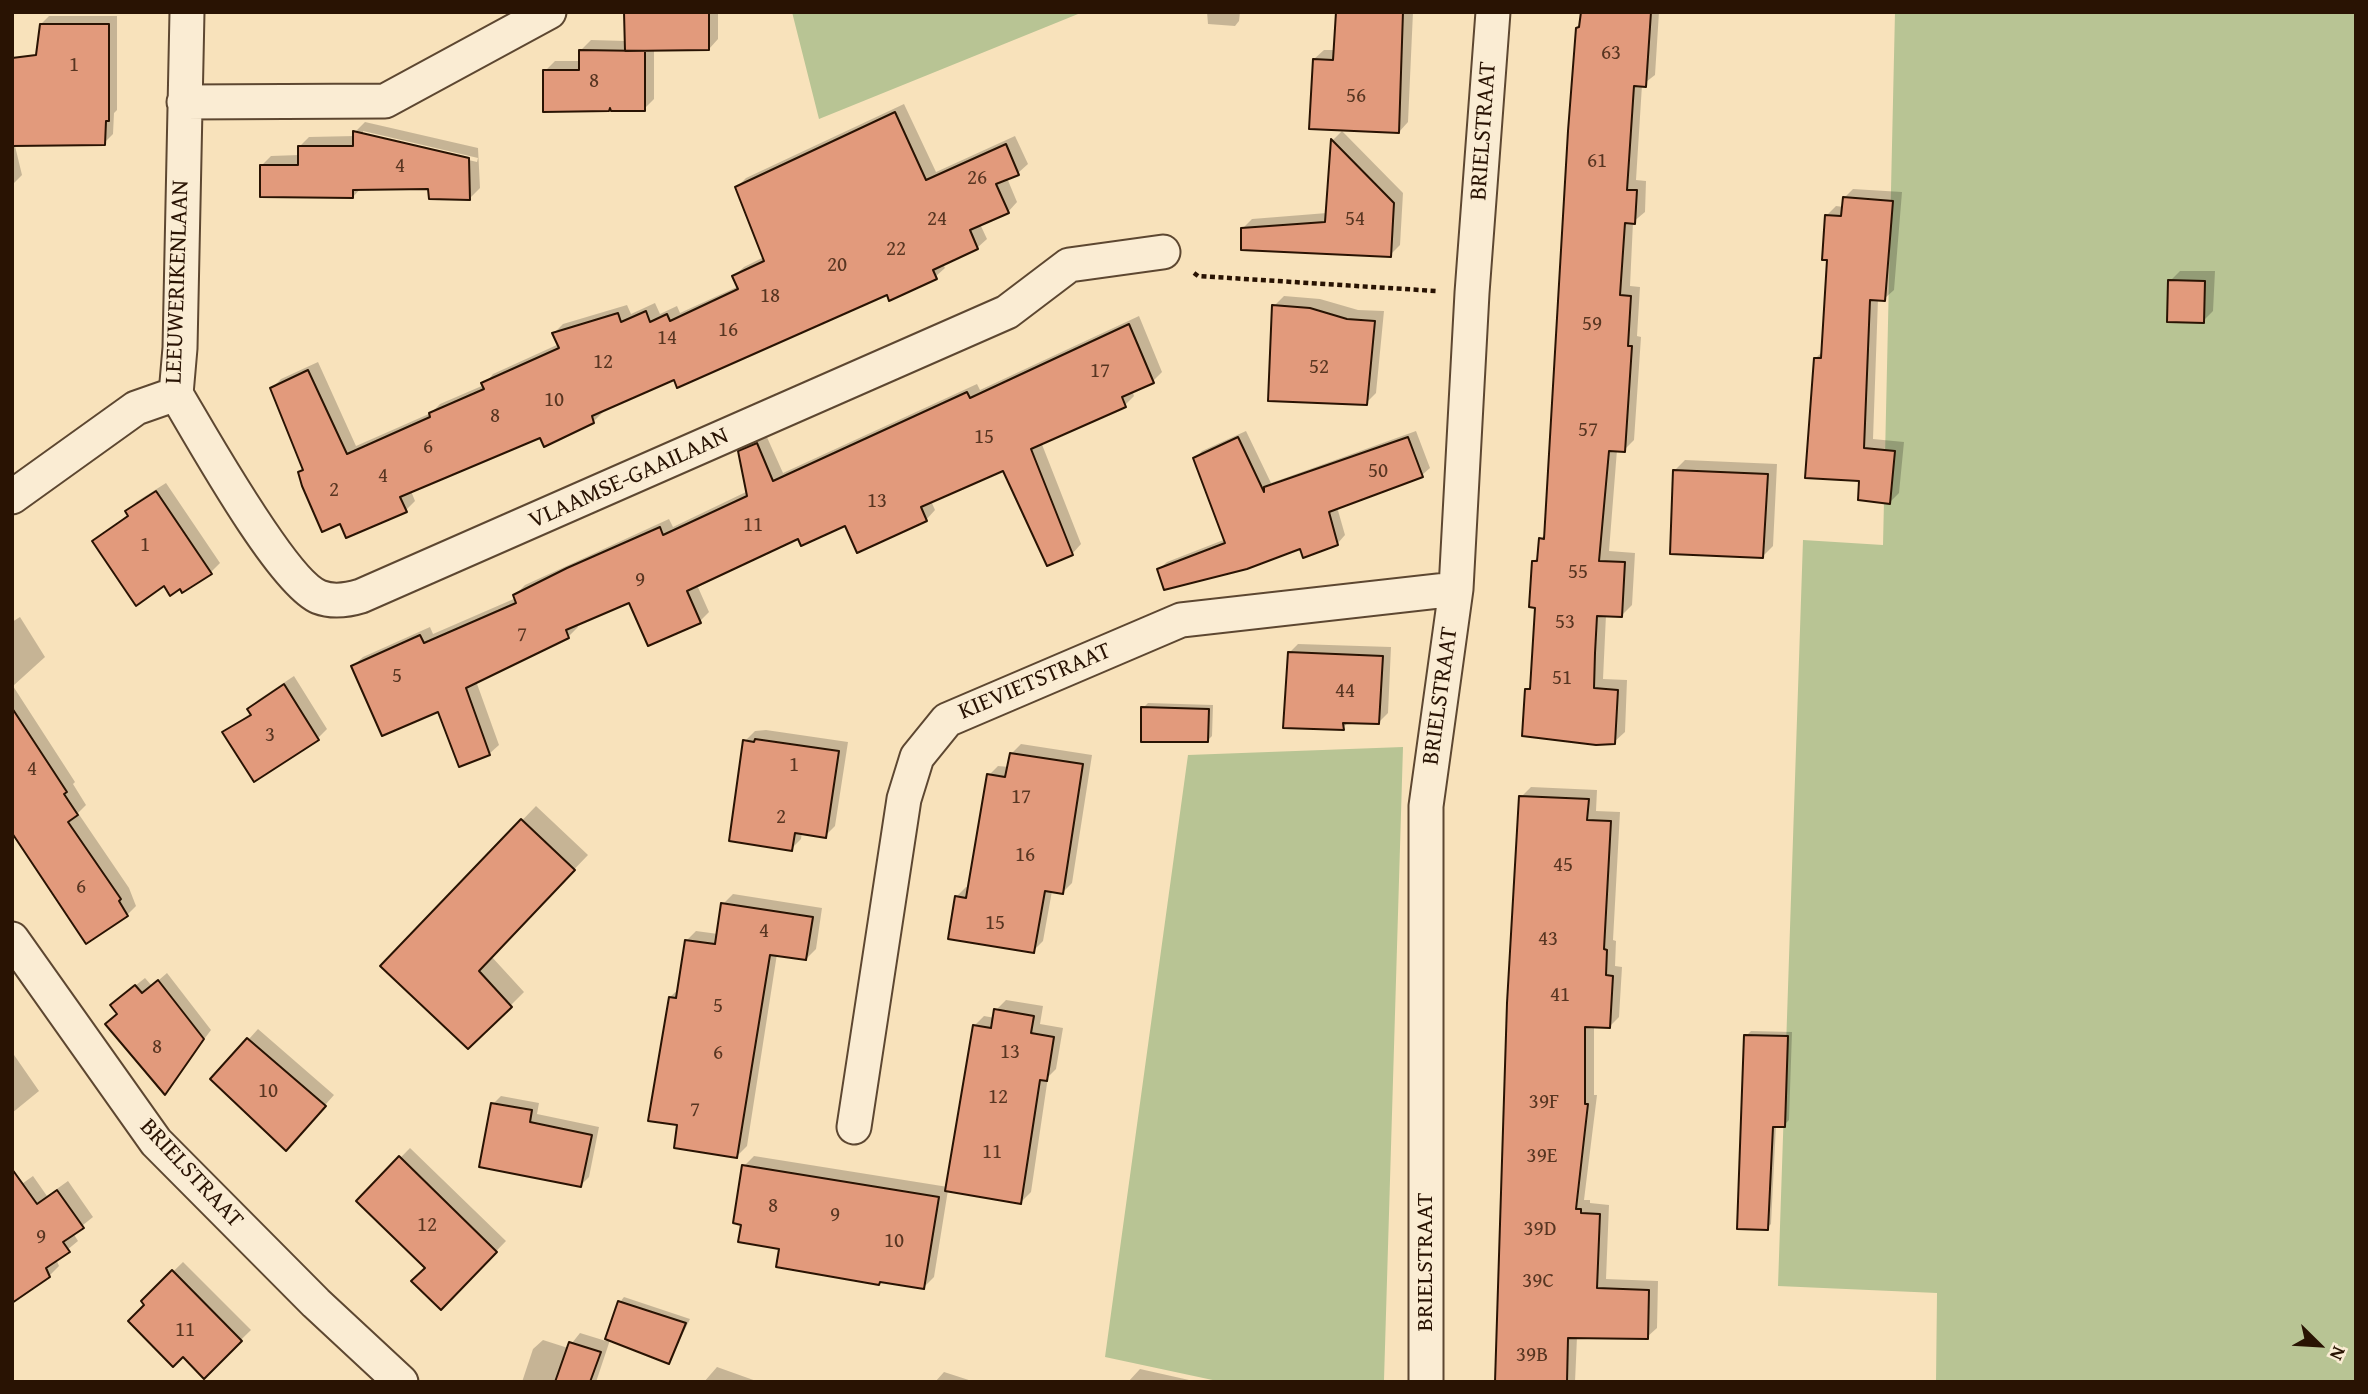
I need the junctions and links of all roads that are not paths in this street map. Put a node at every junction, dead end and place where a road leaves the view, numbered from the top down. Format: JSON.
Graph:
{"nodes":[{"id":1,"x":187,"y":12,"type":"edge"},
{"id":2,"x":549,"y":12,"type":"edge"},
{"id":3,"x":1493,"y":12,"type":"edge"},
{"id":4,"x":184,"y":102,"type":"junction"},
{"id":5,"x":1163,"y":252,"type":"road end"},
{"id":6,"x":176,"y":394,"type":"junction"},
{"id":7,"x":12,"y":497,"type":"edge"},
{"id":8,"x":1456,"y":589,"type":"junction"},
{"id":9,"x":12,"y":939,"type":"edge"},
{"id":10,"x":854,"y":1127,"type":"dead end"},
{"id":11,"x":401,"y":1382,"type":"edge"},
{"id":12,"x":1426,"y":1382,"type":"edge"}],
"edges":[{"from":1,"to":4,"type":"street","name":"LEEUWERIKENLAAN"},
{"from":2,"to":4,"type":"street"},
{"from":3,"to":8,"type":"street","name":"BRIELSTRAAT"},
{"from":4,"to":6,"type":"street","name":"LEEUWERIKENLAAN"},
{"from":5,"to":6,"type":"street","name":"VLAAMSE-GAAILAAN"},
{"from":6,"to":7,"type":"street","name":"LEEUWERIKENLAAN"},
{"from":8,"to":10,"type":"street","name":"KIEVIETSTRAAT"},
{"from":8,"to":12,"type":"street","name":"BRIELSTRAAT"},
{"from":9,"to":11,"type":"street","name":"BRIELSTRAAT"}]}
